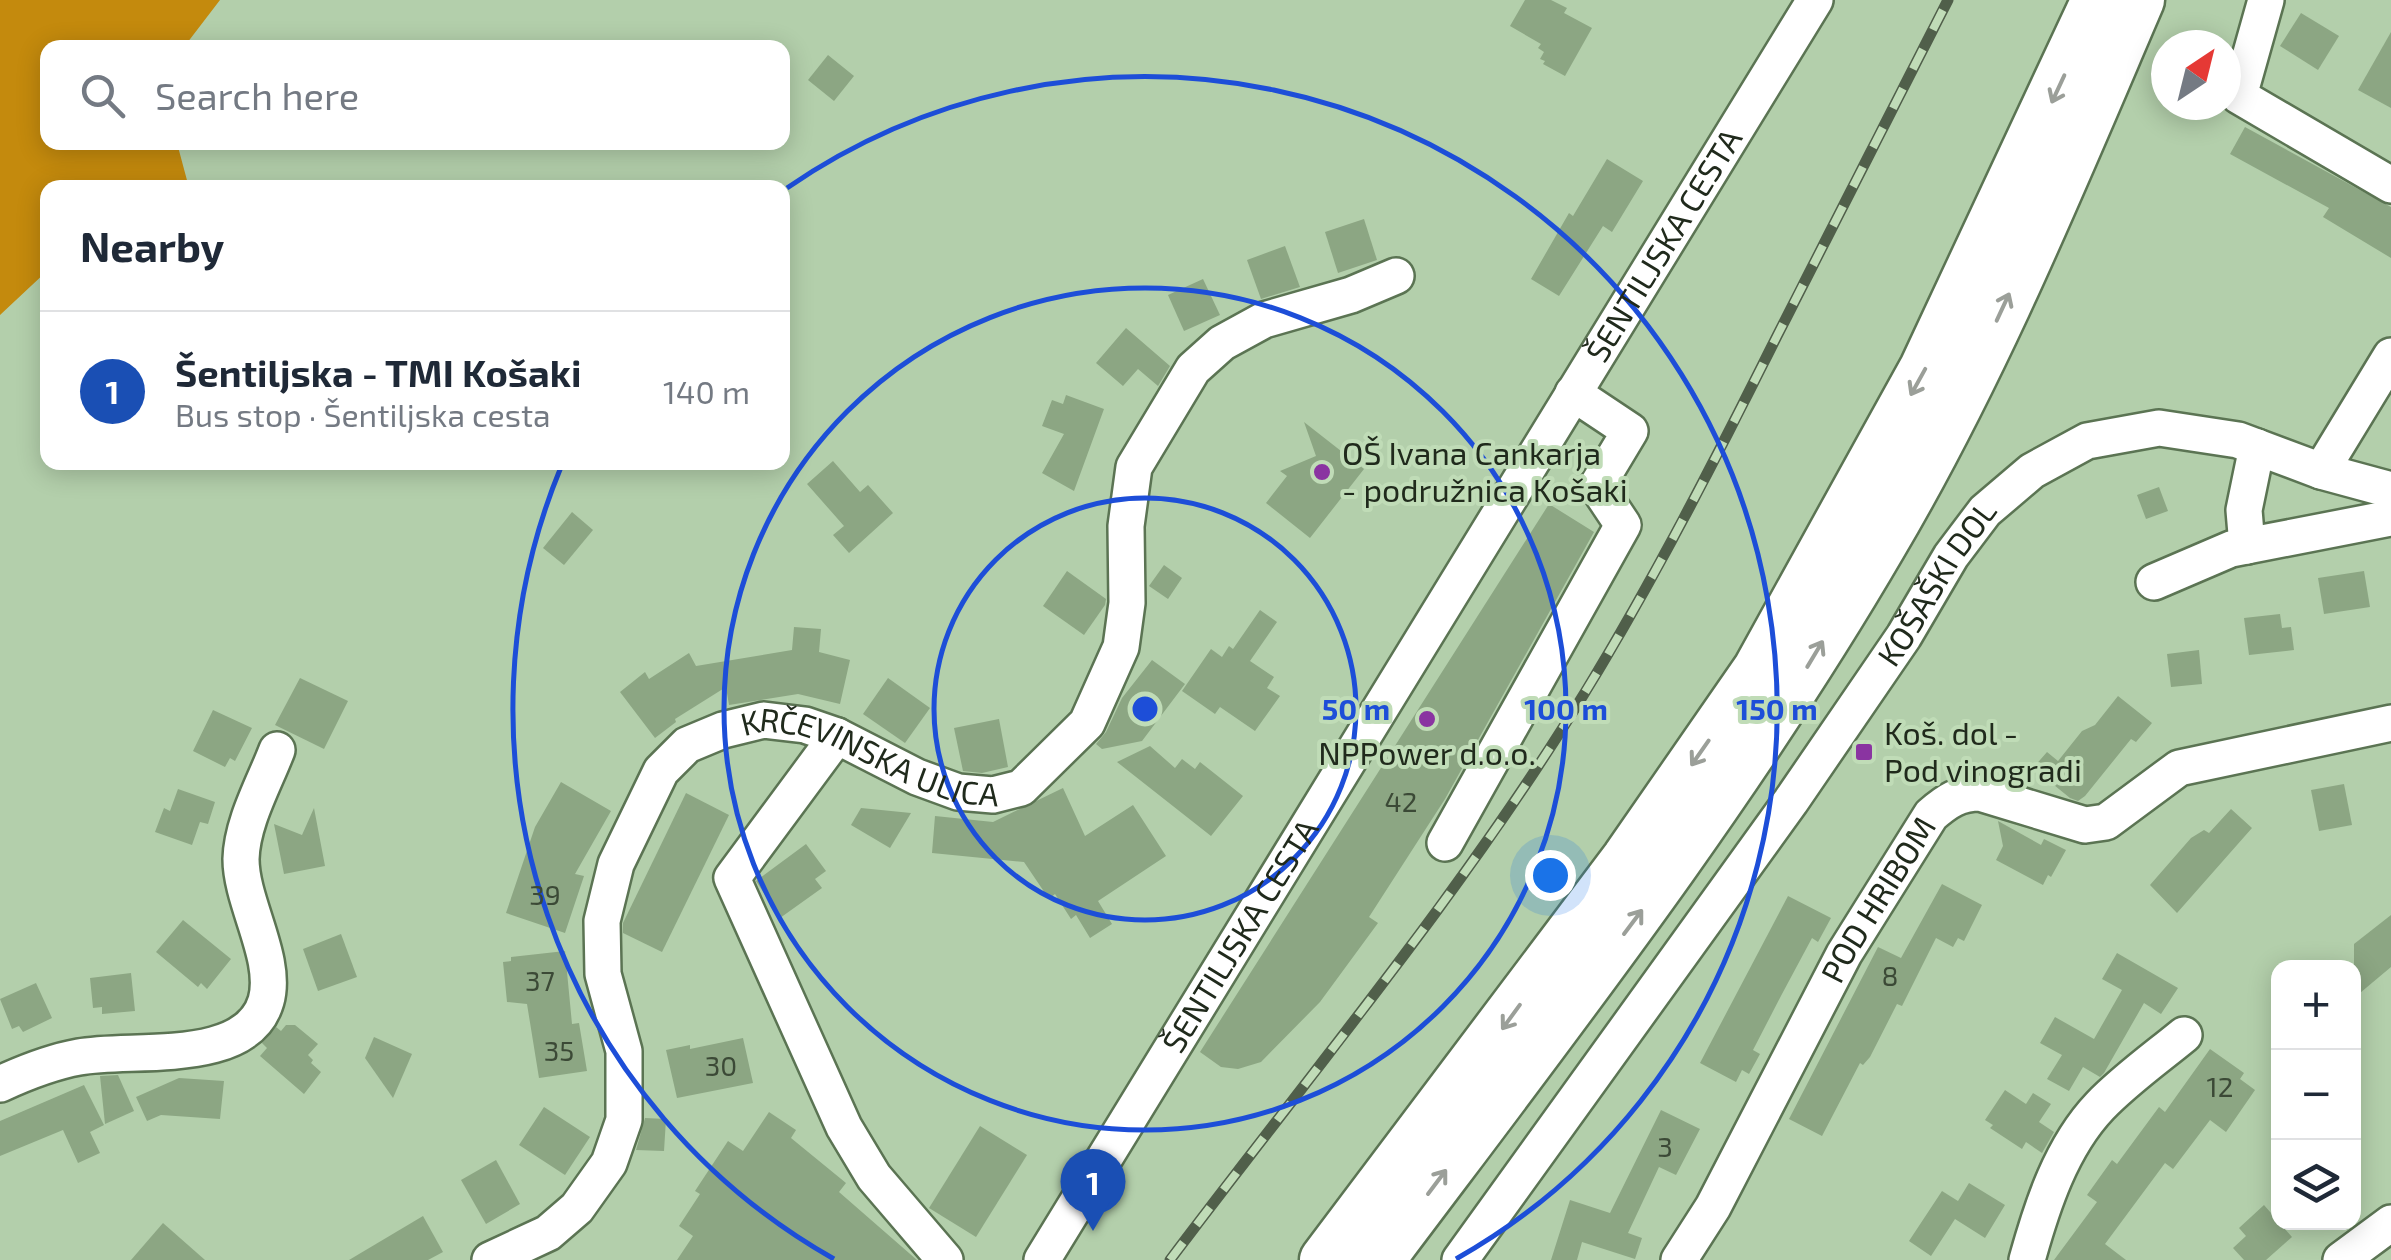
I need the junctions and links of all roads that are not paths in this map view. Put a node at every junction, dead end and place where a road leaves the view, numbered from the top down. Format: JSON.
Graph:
{"nodes":[{"id":1,"x":2097,"y":0,"type":"edge"},
{"id":2,"x":2139,"y":0,"type":"edge"},
{"id":3,"x":2266,"y":0,"type":"edge"},
{"id":4,"x":1801,"y":5,"type":"edge"},
{"id":5,"x":2391,"y":185,"type":"edge"},
{"id":6,"x":1396,"y":276,"type":"dead end"},
{"id":7,"x":2391,"y":356,"type":"edge"},
{"id":8,"x":1573,"y":393,"type":"junction"},
{"id":9,"x":2256,"y":446,"type":"junction"},
{"id":10,"x":2321,"y":471,"type":"junction"},
{"id":11,"x":2391,"y":490,"type":"edge"},
{"id":12,"x":2391,"y":518,"type":"edge"},
{"id":13,"x":2246,"y":546,"type":"junction"},
{"id":14,"x":2154,"y":582,"type":"dead end"},
{"id":15,"x":2391,"y":723,"type":"edge"},
{"id":16,"x":838,"y":736,"type":"junction"},
{"id":17,"x":276,"y":750,"type":"dead end"},
{"id":18,"x":1445,"y":844,"type":"dead end"},
{"id":19,"x":2184,"y":1034,"type":"dead end"},
{"id":20,"x":0,"y":1084,"type":"edge"},
{"id":21,"x":2391,"y":1223,"type":"edge"},
{"id":22,"x":490,"y":1260,"type":"edge"},
{"id":23,"x":945,"y":1260,"type":"edge"},
{"id":24,"x":1042,"y":1260,"type":"edge"},
{"id":25,"x":1325,"y":1260,"type":"edge"},
{"id":26,"x":1379,"y":1260,"type":"edge"},
{"id":27,"x":1460,"y":1260,"type":"edge"},
{"id":28,"x":1679,"y":1260,"type":"edge"},
{"id":29,"x":2028,"y":1260,"type":"edge"},
{"id":30,"x":2341,"y":1260,"type":"edge"}],
"edges":[{"from":1,"to":25,"type":"highway","one_way":true},
{"from":26,"to":2,"type":"highway","one_way":true},
{"from":3,"to":5,"type":"street"},
{"from":4,"to":8,"type":"street","name":"ŠENTILJSKA CESTA"},
{"from":6,"to":16,"type":"street","name":"KRČEVINSKA ULICA"},
{"from":7,"to":10,"type":"street"},
{"from":8,"to":18,"type":"street"},
{"from":8,"to":24,"type":"street","name":"ŠENTILJSKA CESTA"},
{"from":9,"to":10,"type":"street","name":"KOŠAŠKI DOL"},
{"from":9,"to":13,"type":"street"},
{"from":9,"to":27,"type":"street","name":"KOŠAŠKI DOL"},
{"from":10,"to":11,"type":"street","name":"KOŠAŠKI DOL"},
{"from":12,"to":13,"type":"street"},
{"from":13,"to":14,"type":"street"},
{"from":15,"to":28,"type":"street","name":"POD HRIBOM"},
{"from":16,"to":22,"type":"street","name":"KRČEVINSKA ULICA"},
{"from":16,"to":23,"type":"street"},
{"from":17,"to":20,"type":"street"},
{"from":19,"to":29,"type":"street"},
{"from":21,"to":30,"type":"street"}]}
